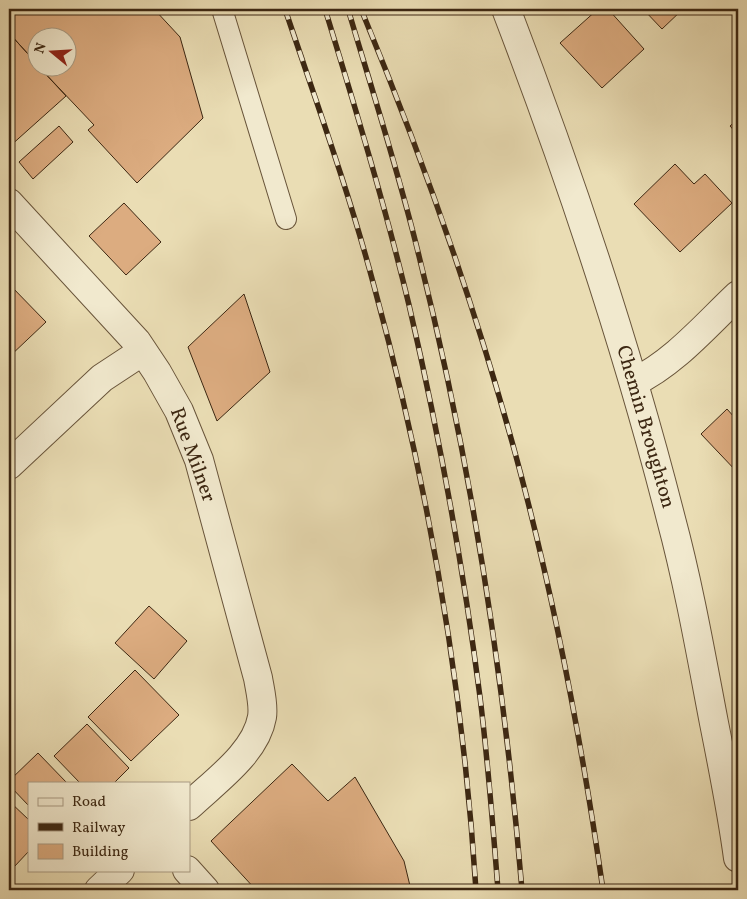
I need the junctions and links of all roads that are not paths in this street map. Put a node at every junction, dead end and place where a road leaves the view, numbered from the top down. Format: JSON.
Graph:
{"nodes":[{"id":1,"x":222,"y":9,"type":"edge"},
{"id":2,"x":506,"y":9,"type":"edge"},
{"id":3,"x":9,"y":203,"type":"edge"},
{"id":4,"x":286,"y":220,"type":"dead end"},
{"id":5,"x":738,"y":295,"type":"edge"},
{"id":6,"x":143,"y":351,"type":"junction"},
{"id":7,"x":634,"y":382,"type":"junction"},
{"id":8,"x":9,"y":465,"type":"edge"},
{"id":9,"x":190,"y":805,"type":"edge"},
{"id":10,"x":738,"y":858,"type":"edge"},
{"id":11,"x":118,"y":872,"type":"edge"},
{"id":12,"x":189,"y":872,"type":"edge"},
{"id":13,"x":99,"y":890,"type":"edge"},
{"id":14,"x":205,"y":890,"type":"edge"}],
"edges":[{"from":1,"to":4,"type":"lane"},
{"from":2,"to":7,"type":"street","name":"Chemin Broughton"},
{"from":3,"to":6,"type":"street","name":"Rue Milner"},
{"from":5,"to":7,"type":"street"},
{"from":6,"to":8,"type":"street"},
{"from":6,"to":9,"type":"street","name":"Rue Milner"},
{"from":7,"to":10,"type":"street","name":"Chemin Broughton"},
{"from":11,"to":13,"type":"street"},
{"from":12,"to":14,"type":"street"}]}
